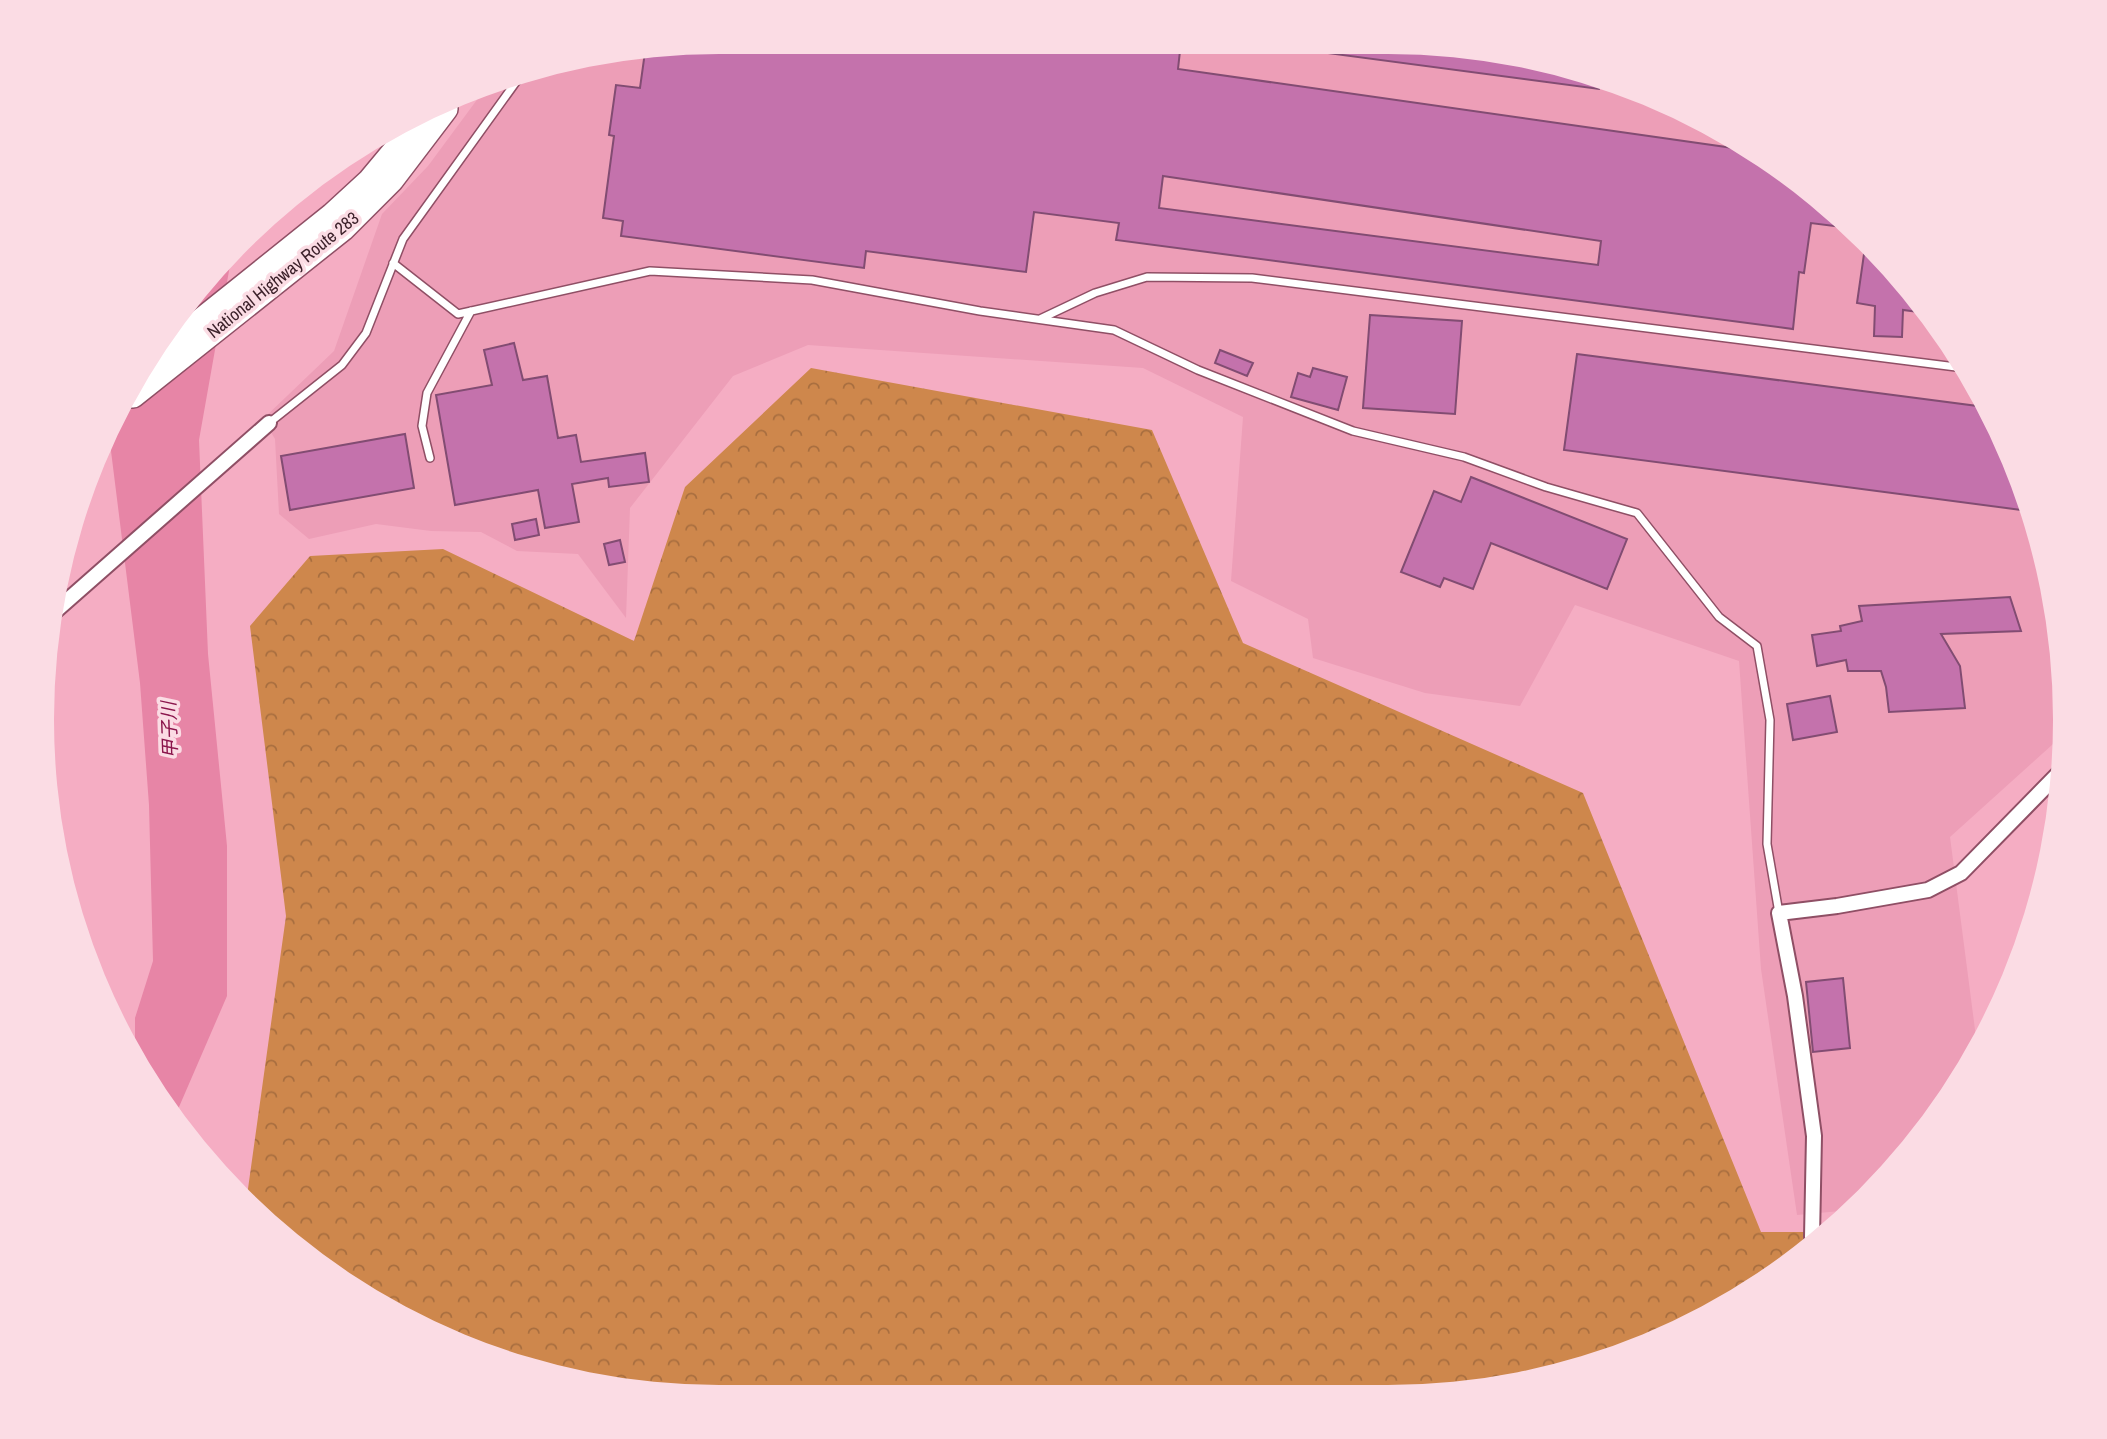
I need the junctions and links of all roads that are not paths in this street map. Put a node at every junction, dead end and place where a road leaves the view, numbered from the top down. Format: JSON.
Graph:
{"nodes":[{"id":1,"x":511,"y":88,"type":"edge"},
{"id":2,"x":441,"y":116,"type":"edge"},
{"id":3,"x":411,"y":130,"type":"edge"},
{"id":4,"x":393,"y":263,"type":"junction"},
{"id":5,"x":285,"y":264,"type":"junction"},
{"id":6,"x":471,"y":311,"type":"junction"},
{"id":7,"x":1040,"y":319,"type":"junction"},
{"id":8,"x":168,"y":347,"type":"edge"},
{"id":9,"x":1951,"y":366,"type":"edge"},
{"id":10,"x":143,"y":388,"type":"edge"},
{"id":11,"x":269,"y":423,"type":"joint"},
{"id":12,"x":430,"y":457,"type":"dead end"},
{"id":13,"x":65,"y":603,"type":"edge"},
{"id":14,"x":2049,"y":783,"type":"edge"},
{"id":15,"x":1779,"y":913,"type":"junction"},
{"id":16,"x":1812,"y":1231,"type":"edge"}],
"edges":[{"from":1,"to":4,"type":"lane"},
{"from":2,"to":5,"type":"highway","name":"National Highway Route 283"},
{"from":3,"to":5,"type":"highway","name":"National Highway Route 283"},
{"from":4,"to":6,"type":"lane"},
{"from":4,"to":11,"type":"lane"},
{"from":5,"to":8,"type":"highway","name":"National Highway Route 283"},
{"from":5,"to":10,"type":"highway","name":"National Highway Route 283"},
{"from":6,"to":7,"type":"lane"},
{"from":6,"to":12,"type":"lane"},
{"from":7,"to":9,"type":"lane"},
{"from":7,"to":15,"type":"lane"},
{"from":11,"to":13,"type":"street"},
{"from":14,"to":15,"type":"street"},
{"from":15,"to":16,"type":"street"}]}
